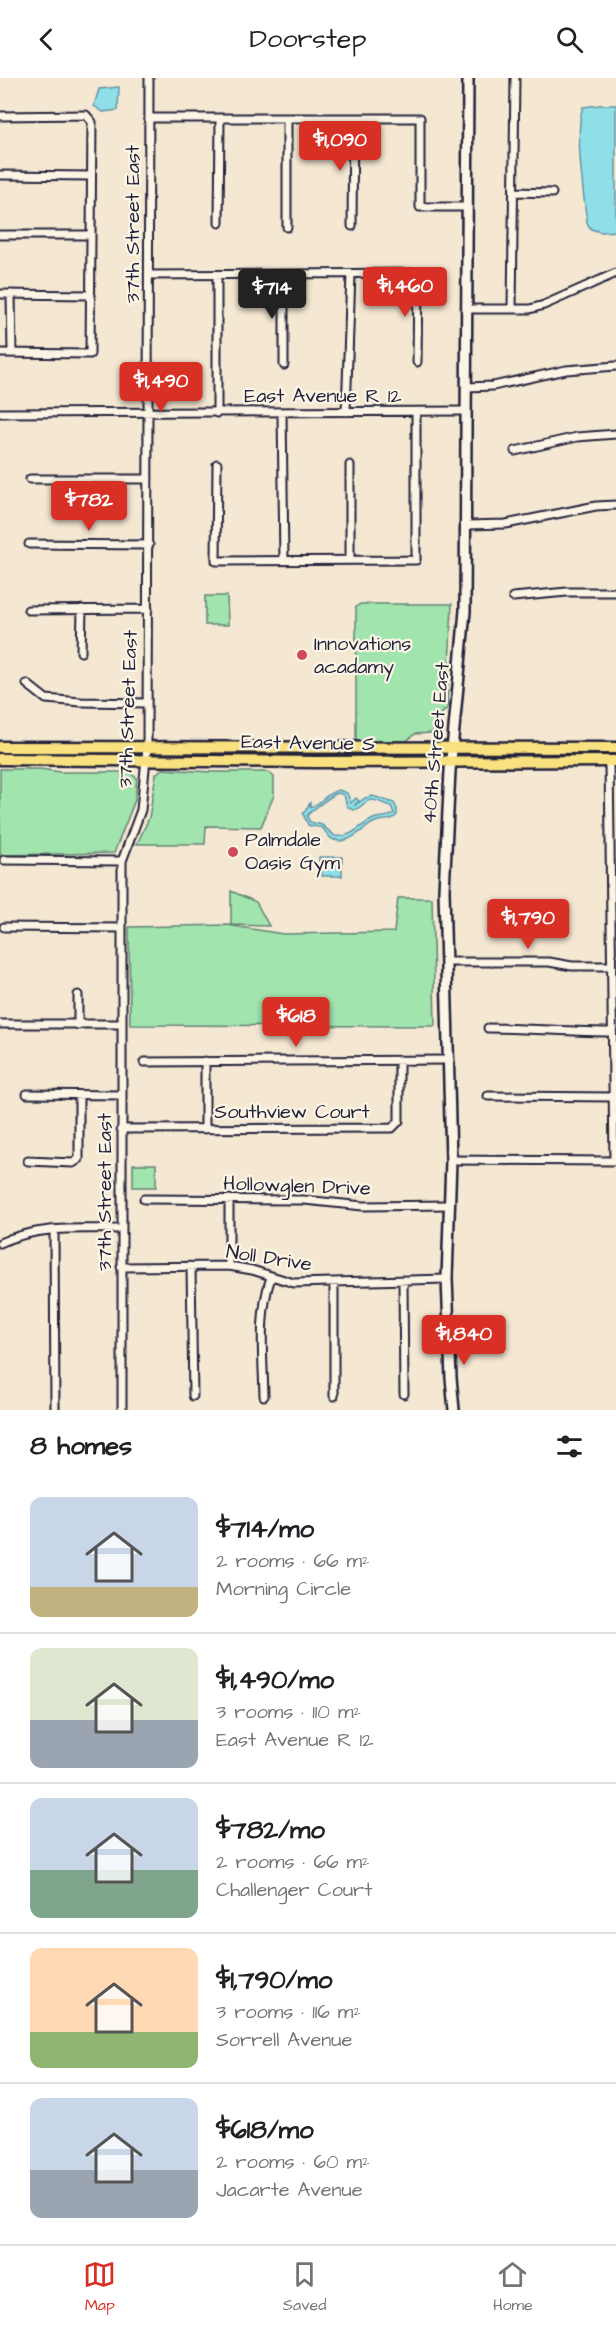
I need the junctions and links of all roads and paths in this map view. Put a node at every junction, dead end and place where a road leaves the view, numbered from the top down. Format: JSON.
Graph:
{"nodes":[{"id":1,"x":149,"y":78,"type":"edge"},
{"id":2,"x":468,"y":78,"type":"edge"},
{"id":3,"x":515,"y":78,"type":"edge"},
{"id":4,"x":0,"y":116,"type":"edge"},
{"id":5,"x":150,"y":118,"type":"junction"},
{"id":6,"x":220,"y":118,"type":"junction"},
{"id":7,"x":287,"y":118,"type":"junction"},
{"id":8,"x":353,"y":118,"type":"junction"},
{"id":9,"x":0,"y":176,"type":"edge"},
{"id":10,"x":91,"y":176,"type":"junction"},
{"id":11,"x":514,"y":192,"type":"junction"},
{"id":12,"x":552,"y":193,"type":"dead end"},
{"id":13,"x":468,"y":207,"type":"junction"},
{"id":14,"x":219,"y":223,"type":"dead end"},
{"id":15,"x":352,"y":226,"type":"dead end"},
{"id":16,"x":286,"y":227,"type":"dead end"},
{"id":17,"x":0,"y":235,"type":"edge"},
{"id":18,"x":90,"y":235,"type":"junction"},
{"id":19,"x":616,"y":273,"type":"edge"},
{"id":20,"x":284,"y":274,"type":"junction"},
{"id":21,"x":351,"y":274,"type":"junction"},
{"id":22,"x":149,"y":275,"type":"junction"},
{"id":23,"x":217,"y":275,"type":"junction"},
{"id":24,"x":0,"y":294,"type":"edge"},
{"id":25,"x":11,"y":294,"type":"junction"},
{"id":26,"x":91,"y":295,"type":"junction"},
{"id":27,"x":468,"y":309,"type":"junction"},
{"id":28,"x":512,"y":309,"type":"junction"},
{"id":29,"x":0,"y":353,"type":"edge"},
{"id":30,"x":12,"y":353,"type":"junction"},
{"id":31,"x":417,"y":362,"type":"dead end"},
{"id":32,"x":284,"y":365,"type":"dead end"},
{"id":33,"x":616,"y":366,"type":"edge"},
{"id":34,"x":466,"y":387,"type":"junction"},
{"id":35,"x":466,"y":411,"type":"junction"},
{"id":36,"x":346,"y":412,"type":"junction"},
{"id":37,"x":416,"y":412,"type":"junction"},
{"id":38,"x":0,"y":413,"type":"edge"},
{"id":39,"x":148,"y":413,"type":"junction"},
{"id":40,"x":217,"y":413,"type":"junction"},
{"id":41,"x":282,"y":413,"type":"junction"},
{"id":42,"x":616,"y":434,"type":"edge"},
{"id":43,"x":515,"y":451,"type":"dead end"},
{"id":44,"x":217,"y":465,"type":"dead end"},
{"id":45,"x":350,"y":465,"type":"dead end"},
{"id":46,"x":30,"y":479,"type":"dead end"},
{"id":47,"x":148,"y":479,"type":"junction"},
{"id":48,"x":616,"y":505,"type":"edge"},
{"id":49,"x":466,"y":525,"type":"junction"},
{"id":50,"x":29,"y":544,"type":"dead end"},
{"id":51,"x":148,"y":545,"type":"junction"},
{"id":52,"x":284,"y":560,"type":"junction"},
{"id":53,"x":350,"y":560,"type":"junction"},
{"id":54,"x":616,"y":592,"type":"edge"},
{"id":55,"x":513,"y":597,"type":"dead end"},
{"id":56,"x":82,"y":609,"type":"junction"},
{"id":57,"x":148,"y":609,"type":"junction"},
{"id":58,"x":28,"y":610,"type":"dead end"},
{"id":59,"x":81,"y":652,"type":"dead end"},
{"id":60,"x":27,"y":684,"type":"dead end"},
{"id":61,"x":147,"y":703,"type":"junction"},
{"id":62,"x":0,"y":747,"type":"edge"},
{"id":63,"x":147,"y":748,"type":"junction"},
{"id":64,"x":453,"y":748,"type":"junction"},
{"id":65,"x":616,"y":748,"type":"edge"},
{"id":66,"x":0,"y":759,"type":"edge"},
{"id":67,"x":146,"y":760,"type":"junction"},
{"id":68,"x":613,"y":761,"type":"edge"},
{"id":69,"x":452,"y":762,"type":"junction"},
{"id":70,"x":613,"y":813,"type":"edge"},
{"id":71,"x":4,"y":860,"type":"dead end"},
{"id":72,"x":122,"y":861,"type":"junction"},
{"id":73,"x":614,"y":925,"type":"edge"},
{"id":74,"x":4,"y":927,"type":"dead end"},
{"id":75,"x":122,"y":928,"type":"junction"},
{"id":76,"x":446,"y":962,"type":"junction"},
{"id":77,"x":611,"y":966,"type":"junction"},
{"id":78,"x":78,"y":995,"type":"dead end"},
{"id":79,"x":0,"y":1024,"type":"edge"},
{"id":80,"x":78,"y":1024,"type":"junction"},
{"id":81,"x":122,"y":1024,"type":"junction"},
{"id":82,"x":488,"y":1028,"type":"dead end"},
{"id":83,"x":612,"y":1032,"type":"junction"},
{"id":84,"x":399,"y":1060,"type":"junction"},
{"id":85,"x":450,"y":1060,"type":"junction"},
{"id":86,"x":205,"y":1061,"type":"junction"},
{"id":87,"x":144,"y":1062,"type":"dead end"},
{"id":88,"x":27,"y":1094,"type":"dead end"},
{"id":89,"x":80,"y":1095,"type":"junction"},
{"id":90,"x":122,"y":1095,"type":"junction"},
{"id":91,"x":488,"y":1096,"type":"dead end"},
{"id":92,"x":613,"y":1097,"type":"junction"},
{"id":93,"x":205,"y":1129,"type":"junction"},
{"id":94,"x":121,"y":1130,"type":"junction"},
{"id":95,"x":451,"y":1160,"type":"junction"},
{"id":96,"x":28,"y":1161,"type":"dead end"},
{"id":97,"x":615,"y":1161,"type":"edge"},
{"id":98,"x":144,"y":1199,"type":"dead end"},
{"id":99,"x":229,"y":1199,"type":"junction"},
{"id":100,"x":450,"y":1205,"type":"junction"},
{"id":101,"x":54,"y":1230,"type":"junction"},
{"id":102,"x":121,"y":1230,"type":"junction"},
{"id":103,"x":0,"y":1242,"type":"edge"},
{"id":104,"x":229,"y":1266,"type":"junction"},
{"id":105,"x":121,"y":1267,"type":"junction"},
{"id":106,"x":191,"y":1267,"type":"junction"},
{"id":107,"x":272,"y":1277,"type":"junction"},
{"id":108,"x":447,"y":1279,"type":"junction"},
{"id":109,"x":404,"y":1282,"type":"junction"},
{"id":110,"x":334,"y":1283,"type":"junction"},
{"id":111,"x":405,"y":1394,"type":"dead end"},
{"id":112,"x":193,"y":1396,"type":"dead end"},
{"id":113,"x":264,"y":1396,"type":"dead end"},
{"id":114,"x":334,"y":1396,"type":"dead end"},
{"id":115,"x":55,"y":1410,"type":"edge"},
{"id":116,"x":122,"y":1410,"type":"edge"},
{"id":117,"x":454,"y":1410,"type":"edge"}],
"edges":[{"from":1,"to":5,"type":"street","name":"37th Street East"},
{"from":2,"to":13,"type":"main road","name":"40th Street East"},
{"from":3,"to":11,"type":"street"},
{"from":4,"to":10,"type":"street"},
{"from":5,"to":6,"type":"street"},
{"from":5,"to":22,"type":"street","name":"37th Street East"},
{"from":6,"to":7,"type":"street"},
{"from":6,"to":14,"type":"street"},
{"from":7,"to":8,"type":"street"},
{"from":7,"to":16,"type":"street"},
{"from":8,"to":13,"type":"street"},
{"from":8,"to":15,"type":"street"},
{"from":9,"to":10,"type":"street"},
{"from":10,"to":18,"type":"street"},
{"from":11,"to":12,"type":"street"},
{"from":11,"to":28,"type":"street"},
{"from":13,"to":27,"type":"main road","name":"40th Street East"},
{"from":17,"to":18,"type":"street"},
{"from":18,"to":26,"type":"street"},
{"from":19,"to":28,"type":"street"},
{"from":20,"to":21,"type":"street"},
{"from":20,"to":23,"type":"street"},
{"from":20,"to":32,"type":"street"},
{"from":21,"to":31,"type":"street"},
{"from":21,"to":36,"type":"street"},
{"from":22,"to":23,"type":"street"},
{"from":22,"to":39,"type":"street","name":"37th Street East"},
{"from":23,"to":40,"type":"street"},
{"from":24,"to":25,"type":"street"},
{"from":25,"to":26,"type":"street"},
{"from":25,"to":30,"type":"street"},
{"from":26,"to":30,"type":"street"},
{"from":27,"to":28,"type":"street"},
{"from":27,"to":34,"type":"main road","name":"40th Street East"},
{"from":29,"to":30,"type":"street"},
{"from":33,"to":34,"type":"street"},
{"from":34,"to":35,"type":"main road","name":"40th Street East"},
{"from":35,"to":37,"type":"street","name":"East Avenue R 12"},
{"from":35,"to":49,"type":"main road","name":"40th Street East"},
{"from":36,"to":37,"type":"street","name":"East Avenue R 12"},
{"from":36,"to":41,"type":"street","name":"East Avenue R 12"},
{"from":37,"to":53,"type":"street"},
{"from":38,"to":39,"type":"street","name":"East Avenue R 12"},
{"from":39,"to":40,"type":"street","name":"East Avenue R 12"},
{"from":39,"to":47,"type":"street","name":"37th Street East"},
{"from":40,"to":41,"type":"street","name":"East Avenue R 12"},
{"from":41,"to":52,"type":"street"},
{"from":42,"to":43,"type":"street"},
{"from":44,"to":52,"type":"street"},
{"from":45,"to":53,"type":"street"},
{"from":46,"to":47,"type":"street"},
{"from":47,"to":51,"type":"street","name":"37th Street East"},
{"from":48,"to":49,"type":"street"},
{"from":49,"to":64,"type":"main road","name":"40th Street East"},
{"from":50,"to":51,"type":"street"},
{"from":51,"to":57,"type":"street","name":"37th Street East"},
{"from":52,"to":53,"type":"street"},
{"from":54,"to":55,"type":"street"},
{"from":56,"to":57,"type":"street"},
{"from":56,"to":58,"type":"street"},
{"from":56,"to":59,"type":"street"},
{"from":57,"to":61,"type":"street","name":"37th Street East"},
{"from":60,"to":61,"type":"street"},
{"from":61,"to":63,"type":"street","name":"37th Street East"},
{"from":62,"to":63,"type":"main road","name":"East Avenue S"},
{"from":63,"to":64,"type":"main road","name":"East Avenue S"},
{"from":63,"to":67,"type":"street","name":"37th Street East"},
{"from":64,"to":65,"type":"main road","name":"East Avenue S"},
{"from":64,"to":69,"type":"main road","name":"40th Street East"},
{"from":66,"to":67,"type":"main road","name":"East Avenue S"},
{"from":67,"to":69,"type":"main road","name":"East Avenue S"},
{"from":67,"to":72,"type":"street","name":"37th Street East"},
{"from":68,"to":69,"type":"main road","name":"East Avenue S"},
{"from":68,"to":70,"type":"street"},
{"from":69,"to":76,"type":"main road","name":"40th Street East"},
{"from":70,"to":73,"type":"street"},
{"from":71,"to":72,"type":"street"},
{"from":72,"to":75,"type":"street","name":"37th Street East"},
{"from":73,"to":77,"type":"street"},
{"from":74,"to":75,"type":"street"},
{"from":75,"to":81,"type":"street","name":"37th Street East"},
{"from":76,"to":77,"type":"street"},
{"from":76,"to":85,"type":"main road","name":"40th Street East"},
{"from":77,"to":83,"type":"street"},
{"from":78,"to":80,"type":"street"},
{"from":79,"to":80,"type":"street"},
{"from":80,"to":81,"type":"street"},
{"from":81,"to":90,"type":"street","name":"37th Street East"},
{"from":82,"to":83,"type":"street"},
{"from":83,"to":92,"type":"street"},
{"from":84,"to":85,"type":"street"},
{"from":84,"to":86,"type":"street"},
{"from":84,"to":93,"type":"street","name":"Southview Court"},
{"from":85,"to":95,"type":"main road","name":"40th Street East"},
{"from":86,"to":87,"type":"street"},
{"from":86,"to":93,"type":"street"},
{"from":88,"to":89,"type":"street"},
{"from":89,"to":90,"type":"street"},
{"from":89,"to":96,"type":"street"},
{"from":90,"to":94,"type":"street","name":"37th Street East"},
{"from":91,"to":92,"type":"street"},
{"from":92,"to":97,"type":"street"},
{"from":93,"to":94,"type":"street","name":"Southview Court"},
{"from":94,"to":102,"type":"street","name":"37th Street East"},
{"from":95,"to":97,"type":"street"},
{"from":95,"to":100,"type":"main road","name":"40th Street East"},
{"from":98,"to":99,"type":"street","name":"Hollowglen Drive"},
{"from":99,"to":100,"type":"street","name":"Hollowglen Drive"},
{"from":99,"to":104,"type":"street"},
{"from":100,"to":108,"type":"main road","name":"40th Street East"},
{"from":101,"to":102,"type":"street"},
{"from":101,"to":103,"type":"street"},
{"from":101,"to":115,"type":"street"},
{"from":102,"to":105,"type":"street","name":"37th Street East"},
{"from":104,"to":106,"type":"street","name":"Noll Drive"},
{"from":104,"to":107,"type":"street","name":"Noll Drive"},
{"from":105,"to":106,"type":"street","name":"Noll Drive"},
{"from":105,"to":116,"type":"street","name":"37th Street East"},
{"from":106,"to":112,"type":"street"},
{"from":107,"to":110,"type":"street","name":"Noll Drive"},
{"from":107,"to":113,"type":"street"},
{"from":108,"to":109,"type":"street","name":"Noll Drive"},
{"from":108,"to":117,"type":"main road","name":"40th Street East"},
{"from":109,"to":110,"type":"street","name":"Noll Drive"},
{"from":109,"to":111,"type":"street"},
{"from":110,"to":114,"type":"street"}]}
